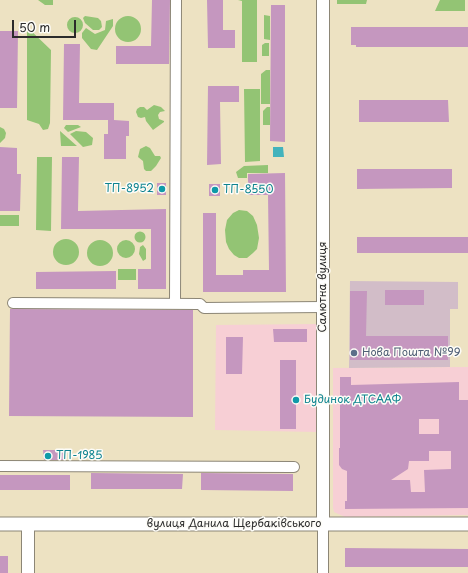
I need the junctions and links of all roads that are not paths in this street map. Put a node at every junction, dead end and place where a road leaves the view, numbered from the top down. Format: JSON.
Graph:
{"nodes":[{"id":1,"x":176,"y":0,"type":"edge"},
{"id":2,"x":323,"y":0,"type":"edge"},
{"id":3,"x":13,"y":303,"type":"dead end"},
{"id":4,"x":175,"y":303,"type":"junction"},
{"id":5,"x":323,"y":307,"type":"junction"},
{"id":6,"x":0,"y":466,"type":"edge"},
{"id":7,"x":294,"y":467,"type":"dead end"},
{"id":8,"x":0,"y":524,"type":"edge"},
{"id":9,"x":28,"y":524,"type":"junction"},
{"id":10,"x":323,"y":524,"type":"junction"},
{"id":11,"x":468,"y":524,"type":"edge"},
{"id":12,"x":28,"y":573,"type":"edge"},
{"id":13,"x":323,"y":573,"type":"edge"}],
"edges":[{"from":1,"to":4,"type":"street"},
{"from":2,"to":5,"type":"street","name":"Салютна вулиця"},
{"from":3,"to":4,"type":"street"},
{"from":4,"to":5,"type":"street"},
{"from":5,"to":10,"type":"street","name":"Салютна вулиця"},
{"from":6,"to":7,"type":"street"},
{"from":8,"to":9,"type":"main road","name":"вулиця Данила Щербаківського"},
{"from":9,"to":10,"type":"main road","name":"вулиця Данила Щербаківського"},
{"from":9,"to":12,"type":"street"},
{"from":10,"to":11,"type":"main road","name":"вулиця Данила Щербаківського"},
{"from":10,"to":13,"type":"street","name":"Салютна вулиця"}]}
